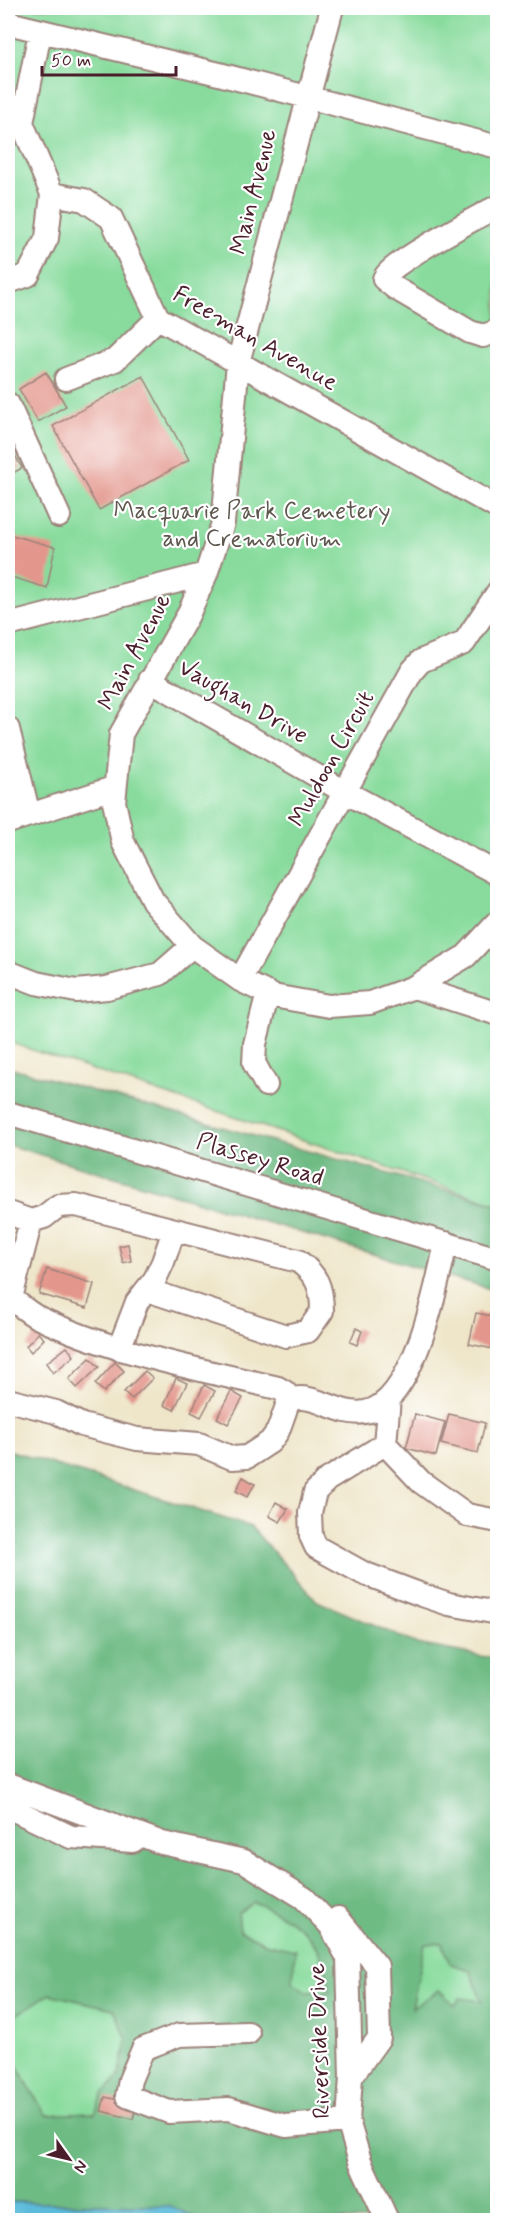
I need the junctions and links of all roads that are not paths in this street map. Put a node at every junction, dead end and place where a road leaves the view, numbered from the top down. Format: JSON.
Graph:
{"nodes":[{"id":1,"x":332,"y":8,"type":"edge"},
{"id":2,"x":8,"y":23,"type":"edge"},
{"id":3,"x":40,"y":32,"type":"junction"},
{"id":4,"x":306,"y":98,"type":"junction"},
{"id":5,"x":498,"y":147,"type":"edge"},
{"id":6,"x":52,"y":194,"type":"junction"},
{"id":7,"x":498,"y":206,"type":"edge"},
{"id":8,"x":8,"y":282,"type":"edge"},
{"id":9,"x":158,"y":318,"type":"junction"},
{"id":10,"x":498,"y":331,"type":"edge"},
{"id":11,"x":238,"y":363,"type":"junction"},
{"id":12,"x":66,"y":379,"type":"dead end"},
{"id":13,"x":8,"y":404,"type":"edge"},
{"id":14,"x":498,"y":508,"type":"edge"},
{"id":15,"x":59,"y":516,"type":"dead end"},
{"id":16,"x":206,"y":574,"type":"junction"},
{"id":17,"x":498,"y":592,"type":"edge"},
{"id":18,"x":8,"y":625,"type":"edge"},
{"id":19,"x":150,"y":680,"type":"junction"},
{"id":20,"x":8,"y":729,"type":"edge"},
{"id":21,"x":113,"y":788,"type":"junction"},
{"id":22,"x":345,"y":792,"type":"junction"},
{"id":23,"x":29,"y":815,"type":"junction"},
{"id":24,"x":8,"y":822,"type":"edge"},
{"id":25,"x":498,"y":874,"type":"edge"},
{"id":26,"x":498,"y":922,"type":"edge"},
{"id":27,"x":192,"y":946,"type":"junction"},
{"id":28,"x":8,"y":972,"type":"edge"},
{"id":29,"x":240,"y":980,"type":"junction"},
{"id":30,"x":414,"y":987,"type":"junction"},
{"id":31,"x":268,"y":993,"type":"junction"},
{"id":32,"x":498,"y":1014,"type":"edge"},
{"id":33,"x":266,"y":1085,"type":"dead end"},
{"id":34,"x":8,"y":1113,"type":"edge"},
{"id":35,"x":8,"y":1213,"type":"edge"},
{"id":36,"x":31,"y":1221,"type":"junction"},
{"id":37,"x":174,"y":1230,"type":"junction"},
{"id":38,"x":446,"y":1244,"type":"junction"},
{"id":39,"x":498,"y":1259,"type":"edge"},
{"id":40,"x":147,"y":1290,"type":"junction"},
{"id":41,"x":9,"y":1297,"type":"edge"},
{"id":42,"x":119,"y":1349,"type":"junction"},
{"id":43,"x":388,"y":1399,"type":"junction"},
{"id":44,"x":8,"y":1400,"type":"edge"},
{"id":45,"x":289,"y":1400,"type":"junction"},
{"id":46,"x":386,"y":1444,"type":"junction"},
{"id":47,"x":498,"y":1521,"type":"edge"},
{"id":48,"x":498,"y":1613,"type":"edge"},
{"id":49,"x":8,"y":1785,"type":"edge"},
{"id":50,"x":8,"y":1807,"type":"edge"},
{"id":51,"x":162,"y":1843,"type":"junction"},
{"id":52,"x":248,"y":2033,"type":"dead end"},
{"id":53,"x":348,"y":2121,"type":"junction"},
{"id":54,"x":387,"y":2220,"type":"edge"}],
"edges":[{"from":1,"to":4,"type":"street","name":"Main Avenue"},
{"from":2,"to":3,"type":"street"},
{"from":3,"to":4,"type":"street"},
{"from":3,"to":6,"type":"street"},
{"from":4,"to":5,"type":"street"},
{"from":4,"to":11,"type":"street","name":"Main Avenue"},
{"from":6,"to":8,"type":"street"},
{"from":6,"to":9,"type":"street","name":"Freeman Avenue"},
{"from":7,"to":10,"type":"street"},
{"from":9,"to":11,"type":"street","name":"Freeman Avenue"},
{"from":9,"to":12,"type":"street"},
{"from":11,"to":14,"type":"street","name":"Freeman Avenue"},
{"from":11,"to":16,"type":"street","name":"Main Avenue"},
{"from":13,"to":15,"type":"street"},
{"from":16,"to":18,"type":"street"},
{"from":16,"to":19,"type":"street","name":"Main Avenue"},
{"from":17,"to":22,"type":"street","name":"Muldoon Circuit"},
{"from":19,"to":21,"type":"street","name":"Main Avenue"},
{"from":19,"to":22,"type":"street","name":"Vaughan Drive"},
{"from":20,"to":23,"type":"street"},
{"from":21,"to":23,"type":"street"},
{"from":21,"to":27,"type":"street","name":"Main Avenue"},
{"from":22,"to":25,"type":"street","name":"Vaughan Drive"},
{"from":22,"to":29,"type":"street","name":"Muldoon Circuit"},
{"from":23,"to":24,"type":"street"},
{"from":26,"to":30,"type":"street","name":"Main Avenue"},
{"from":27,"to":28,"type":"street"},
{"from":27,"to":29,"type":"street","name":"Main Avenue"},
{"from":29,"to":31,"type":"street","name":"Main Avenue"},
{"from":30,"to":31,"type":"street","name":"Main Avenue"},
{"from":30,"to":32,"type":"street"},
{"from":31,"to":33,"type":"street"},
{"from":34,"to":38,"type":"street","name":"Plassey Road"},
{"from":35,"to":36,"type":"street"},
{"from":36,"to":37,"type":"street"},
{"from":36,"to":41,"type":"street"},
{"from":37,"to":40,"type":"street"},
{"from":37,"to":40,"type":"street"},
{"from":38,"to":39,"type":"street","name":"Plassey Road"},
{"from":38,"to":43,"type":"street"},
{"from":40,"to":42,"type":"street"},
{"from":41,"to":42,"type":"street"},
{"from":42,"to":45,"type":"street"},
{"from":43,"to":45,"type":"street"},
{"from":43,"to":46,"type":"street"},
{"from":44,"to":45,"type":"street"},
{"from":46,"to":47,"type":"street"},
{"from":46,"to":48,"type":"street"},
{"from":49,"to":51,"type":"street","name":"Riverside Drive"},
{"from":50,"to":51,"type":"street"},
{"from":51,"to":53,"type":"street","name":"Riverside Drive"},
{"from":52,"to":53,"type":"street"},
{"from":53,"to":54,"type":"street","name":"Riverside Drive"}]}
